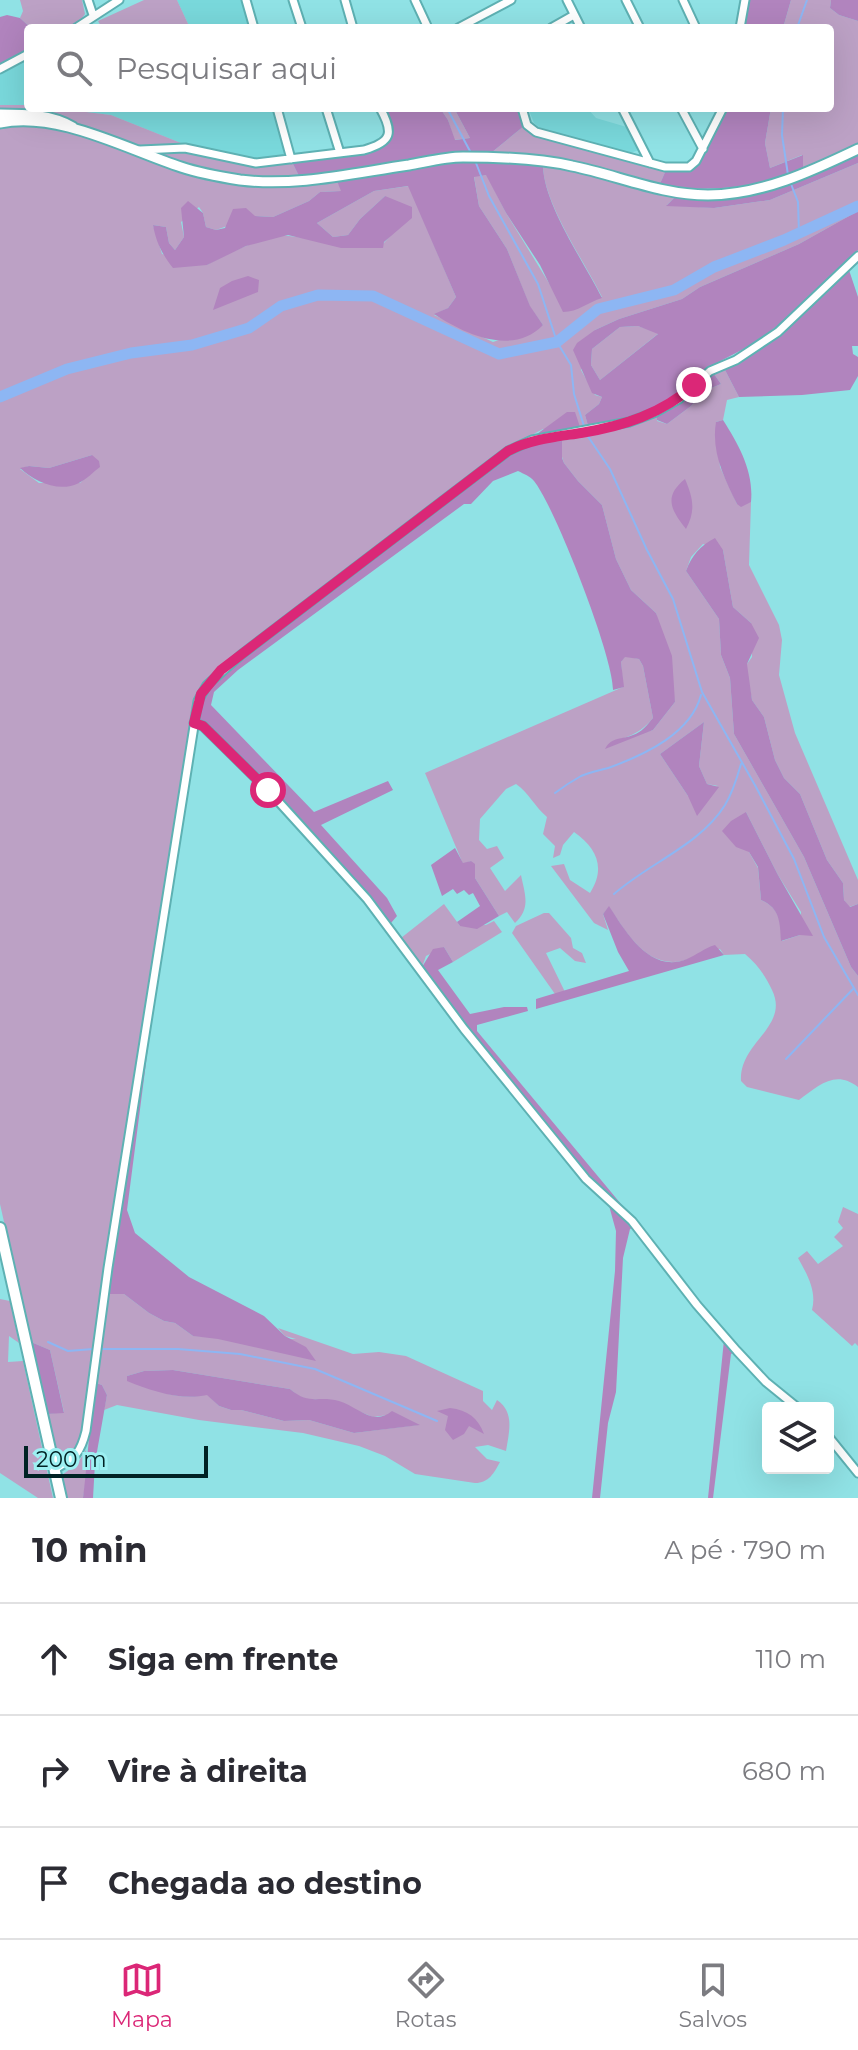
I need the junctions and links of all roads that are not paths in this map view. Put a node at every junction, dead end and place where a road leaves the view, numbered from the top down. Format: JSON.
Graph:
{"nodes":[{"id":1,"x":88,"y":0,"type":"edge"},
{"id":2,"x":119,"y":0,"type":"edge"},
{"id":3,"x":246,"y":0,"type":"edge"},
{"id":4,"x":293,"y":0,"type":"edge"},
{"id":5,"x":345,"y":0,"type":"edge"},
{"id":6,"x":415,"y":0,"type":"edge"},
{"id":7,"x":511,"y":0,"type":"edge"},
{"id":8,"x":567,"y":0,"type":"edge"},
{"id":9,"x":626,"y":0,"type":"edge"},
{"id":10,"x":683,"y":0,"type":"edge"},
{"id":11,"x":745,"y":0,"type":"edge"},
{"id":12,"x":93,"y":15,"type":"junction"},
{"id":13,"x":574,"y":15,"type":"junction"},
{"id":14,"x":81,"y":24,"type":"edge"},
{"id":15,"x":253,"y":24,"type":"edge"},
{"id":16,"x":301,"y":24,"type":"edge"},
{"id":17,"x":352,"y":24,"type":"edge"},
{"id":18,"x":426,"y":24,"type":"edge"},
{"id":19,"x":466,"y":24,"type":"edge"},
{"id":20,"x":558,"y":24,"type":"edge"},
{"id":21,"x":579,"y":24,"type":"edge"},
{"id":22,"x":638,"y":24,"type":"edge"},
{"id":23,"x":694,"y":24,"type":"edge"},
{"id":24,"x":741,"y":24,"type":"edge"},
{"id":25,"x":24,"y":56,"type":"edge"},
{"id":26,"x":0,"y":69,"type":"edge"},
{"id":27,"x":278,"y":112,"type":"edge"},
{"id":28,"x":327,"y":112,"type":"edge"},
{"id":29,"x":382,"y":112,"type":"edge"},
{"id":30,"x":523,"y":112,"type":"edge"},
{"id":31,"x":624,"y":112,"type":"edge"},
{"id":32,"x":683,"y":112,"type":"edge"},
{"id":33,"x":721,"y":112,"type":"edge"},
{"id":34,"x":0,"y":114,"type":"edge"},
{"id":35,"x":0,"y":123,"type":"edge"},
{"id":36,"x":79,"y":130,"type":"junction"},
{"id":37,"x":703,"y":149,"type":"junction"},
{"id":38,"x":858,"y":149,"type":"edge"},
{"id":39,"x":136,"y":150,"type":"junction"},
{"id":40,"x":340,"y":153,"type":"junction"},
{"id":41,"x":291,"y":159,"type":"junction"},
{"id":42,"x":650,"y":163,"type":"junction"},
{"id":43,"x":858,"y":256,"type":"edge"},
{"id":44,"x":194,"y":723,"type":"junction"},
{"id":45,"x":0,"y":1228,"type":"edge"},
{"id":46,"x":791,"y":1402,"type":"edge"},
{"id":47,"x":834,"y":1443,"type":"edge"},
{"id":48,"x":54,"y":1470,"type":"junction"},
{"id":49,"x":858,"y":1473,"type":"edge"},
{"id":50,"x":61,"y":1498,"type":"edge"}],
"edges":[{"from":1,"to":12,"type":"street"},
{"from":2,"to":12,"type":"street"},
{"from":3,"to":15,"type":"street"},
{"from":4,"to":16,"type":"street"},
{"from":5,"to":17,"type":"street"},
{"from":6,"to":18,"type":"street"},
{"from":7,"to":19,"type":"street"},
{"from":8,"to":13,"type":"street"},
{"from":9,"to":22,"type":"street"},
{"from":10,"to":23,"type":"street"},
{"from":11,"to":24,"type":"street"},
{"from":12,"to":14,"type":"street"},
{"from":13,"to":20,"type":"street"},
{"from":13,"to":21,"type":"street"},
{"from":25,"to":26,"type":"street"},
{"from":27,"to":41,"type":"street"},
{"from":28,"to":40,"type":"street"},
{"from":29,"to":40,"type":"street"},
{"from":30,"to":42,"type":"street"},
{"from":31,"to":42,"type":"street"},
{"from":32,"to":37,"type":"street"},
{"from":33,"to":37,"type":"street"},
{"from":34,"to":36,"type":"main road"},
{"from":35,"to":36,"type":"main road"},
{"from":36,"to":39,"type":"main road"},
{"from":37,"to":42,"type":"street"},
{"from":38,"to":39,"type":"main road"},
{"from":39,"to":41,"type":"street"},
{"from":40,"to":41,"type":"street"},
{"from":43,"to":44,"type":"street"},
{"from":44,"to":46,"type":"street"},
{"from":44,"to":48,"type":"street"},
{"from":45,"to":48,"type":"main road"},
{"from":47,"to":49,"type":"street"},
{"from":48,"to":50,"type":"main road"}]}
